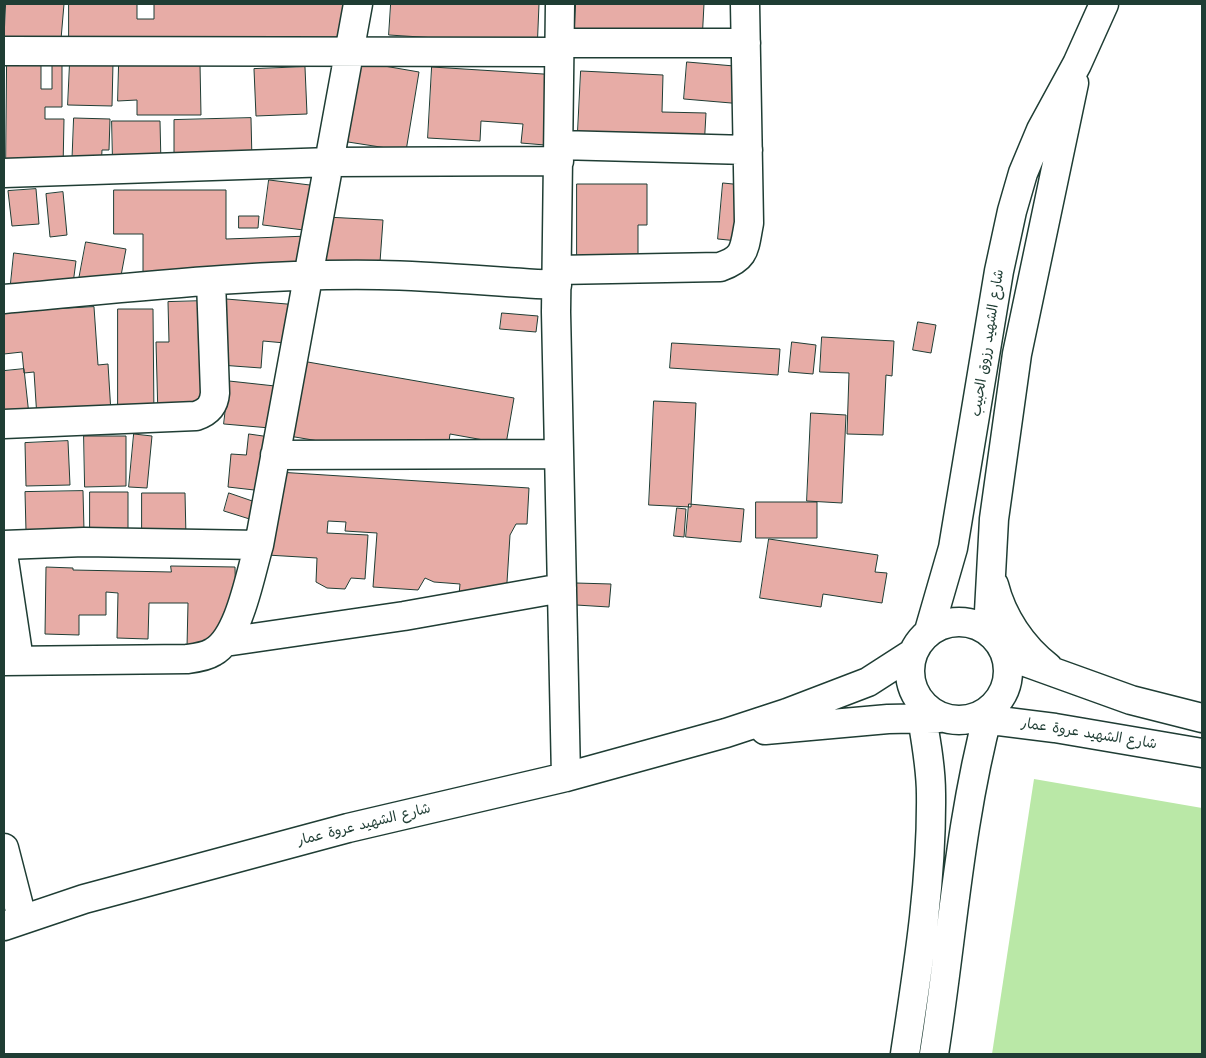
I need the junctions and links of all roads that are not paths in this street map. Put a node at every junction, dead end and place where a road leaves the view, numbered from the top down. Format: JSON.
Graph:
{"nodes":[{"id":1,"x":358,"y":4,"type":"edge"},
{"id":2,"x":560,"y":4,"type":"edge"},
{"id":3,"x":745,"y":4,"type":"edge"},
{"id":4,"x":1104,"y":4,"type":"edge"},
{"id":5,"x":746,"y":43,"type":"junction"},
{"id":6,"x":559,"y":47,"type":"junction"},
{"id":7,"x":4,"y":51,"type":"edge"},
{"id":8,"x":348,"y":52,"type":"junction"},
{"id":9,"x":1077,"y":64,"type":"junction"},
{"id":10,"x":748,"y":150,"type":"junction"},
{"id":11,"x":559,"y":153,"type":"junction"},
{"id":12,"x":331,"y":162,"type":"junction"},
{"id":13,"x":4,"y":173,"type":"edge"},
{"id":14,"x":307,"y":276,"type":"junction"},
{"id":15,"x":557,"y":277,"type":"junction"},
{"id":16,"x":211,"y":282,"type":"junction"},
{"id":17,"x":4,"y":299,"type":"edge"},
{"id":18,"x":4,"y":424,"type":"edge"},
{"id":19,"x":559,"y":454,"type":"junction"},
{"id":20,"x":275,"y":455,"type":"junction"},
{"id":21,"x":4,"y":545,"type":"edge"},
{"id":22,"x":259,"y":545,"type":"junction"},
{"id":23,"x":4,"y":560,"type":"edge"},
{"id":24,"x":990,"y":569,"type":"junction"},
{"id":25,"x":562,"y":588,"type":"junction"},
{"id":26,"x":988,"y":630,"type":"junction"},
{"id":27,"x":929,"y":631,"type":"junction"},
{"id":28,"x":225,"y":642,"type":"junction"},
{"id":29,"x":913,"y":653,"type":"junction"},
{"id":30,"x":1006,"y":655,"type":"junction"},
{"id":31,"x":11,"y":660,"type":"edge"},
{"id":32,"x":1059,"y":675,"type":"junction"},
{"id":33,"x":929,"y":712,"type":"junction"},
{"id":34,"x":983,"y":716,"type":"junction"},
{"id":35,"x":1202,"y":718,"type":"edge"},
{"id":36,"x":726,"y":732,"type":"junction"},
{"id":37,"x":1202,"y":753,"type":"edge"},
{"id":38,"x":566,"y":777,"type":"junction"},
{"id":39,"x":4,"y":848,"type":"edge"},
{"id":40,"x":13,"y":922,"type":"edge"},
{"id":41,"x":906,"y":1054,"type":"edge"},
{"id":42,"x":934,"y":1054,"type":"edge"}],
"edges":[{"from":1,"to":8,"type":"street"},
{"from":2,"to":6,"type":"street"},
{"from":3,"to":5,"type":"street"},
{"from":4,"to":9,"type":"street","name":"شارع الشهيد رزوق الحبيب"},
{"from":5,"to":6,"type":"street"},
{"from":5,"to":10,"type":"street"},
{"from":6,"to":8,"type":"street"},
{"from":6,"to":11,"type":"street"},
{"from":7,"to":8,"type":"street"},
{"from":8,"to":12,"type":"street"},
{"from":9,"to":24,"type":"street","name":"شارع الشهيد رزوق الحبيب"},
{"from":9,"to":27,"type":"street","name":"شارع الشهيد رزوق الحبيب"},
{"from":10,"to":11,"type":"street"},
{"from":10,"to":15,"type":"street"},
{"from":11,"to":12,"type":"street"},
{"from":11,"to":15,"type":"street"},
{"from":12,"to":13,"type":"street"},
{"from":12,"to":14,"type":"street"},
{"from":14,"to":15,"type":"street"},
{"from":14,"to":16,"type":"street"},
{"from":14,"to":20,"type":"street"},
{"from":15,"to":19,"type":"street"},
{"from":16,"to":17,"type":"street"},
{"from":16,"to":18,"type":"street"},
{"from":19,"to":20,"type":"street"},
{"from":19,"to":25,"type":"street"},
{"from":20,"to":22,"type":"street"},
{"from":21,"to":22,"type":"street"},
{"from":22,"to":28,"type":"street"},
{"from":23,"to":31,"type":"street"},
{"from":24,"to":26,"type":"street","name":"شارع الشهيد رزوق الحبيب"},
{"from":24,"to":32,"type":"street"},
{"from":25,"to":28,"type":"street"},
{"from":25,"to":38,"type":"street"},
{"from":26,"to":27,"type":"street"},
{"from":26,"to":30,"type":"street"},
{"from":27,"to":29,"type":"street"},
{"from":28,"to":31,"type":"street"},
{"from":29,"to":33,"type":"street"},
{"from":29,"to":36,"type":"street","name":"شارع الشهيد عروة عمار"},
{"from":30,"to":32,"type":"street"},
{"from":30,"to":34,"type":"street"},
{"from":32,"to":35,"type":"street"},
{"from":33,"to":34,"type":"street"},
{"from":33,"to":36,"type":"street","name":"شارع الشهيد عروة عمار"},
{"from":33,"to":41,"type":"street"},
{"from":34,"to":37,"type":"street","name":"شارع الشهيد عروة عمار"},
{"from":34,"to":42,"type":"street"},
{"from":36,"to":38,"type":"street","name":"شارع الشهيد عروة عمار"},
{"from":38,"to":40,"type":"street","name":"شارع الشهيد عروة عمار"},
{"from":39,"to":40,"type":"street"}]}
